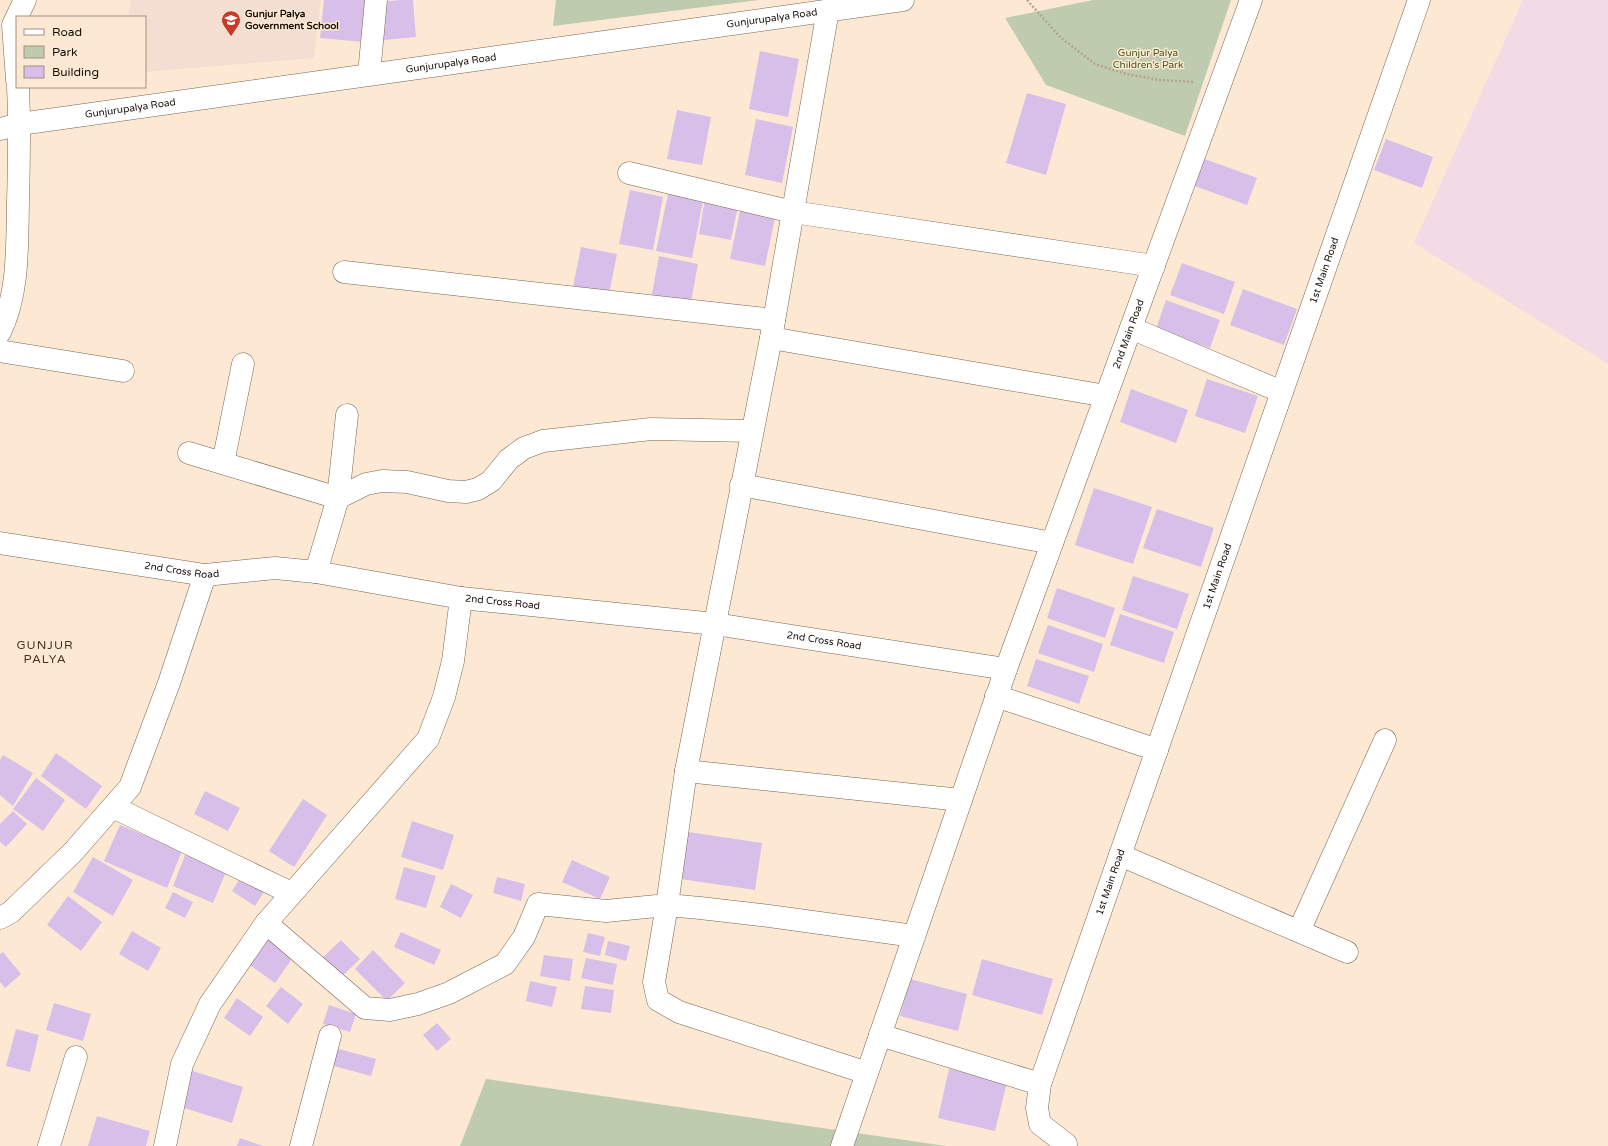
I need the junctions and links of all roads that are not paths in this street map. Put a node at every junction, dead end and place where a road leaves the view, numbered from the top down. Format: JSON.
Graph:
{"nodes":[{"id":1,"x":25,"y":0,"type":"edge"},
{"id":2,"x":376,"y":0,"type":"edge"},
{"id":3,"x":904,"y":0,"type":"edge"},
{"id":4,"x":1251,"y":0,"type":"edge"},
{"id":5,"x":1419,"y":0,"type":"edge"},
{"id":6,"x":828,"y":10,"type":"junction"},
{"id":7,"x":17,"y":16,"type":"edge"},
{"id":8,"x":16,"y":19,"type":"edge"},
{"id":9,"x":16,"y":66,"type":"edge"},
{"id":10,"x":369,"y":74,"type":"junction"},
{"id":11,"x":18,"y":88,"type":"edge"},
{"id":12,"x":10,"y":126,"type":"edge"},
{"id":13,"x":629,"y":173,"type":"dead end"},
{"id":14,"x":793,"y":212,"type":"junction"},
{"id":15,"x":1154,"y":266,"type":"junction"},
{"id":16,"x":344,"y":272,"type":"dead end"},
{"id":17,"x":1131,"y":328,"type":"junction"},
{"id":18,"x":772,"y":329,"type":"junction"},
{"id":19,"x":0,"y":332,"type":"edge"},
{"id":20,"x":0,"y":351,"type":"edge"},
{"id":21,"x":243,"y":364,"type":"dead end"},
{"id":22,"x":123,"y":371,"type":"dead end"},
{"id":23,"x":1282,"y":392,"type":"junction"},
{"id":24,"x":1106,"y":396,"type":"junction"},
{"id":25,"x":347,"y":415,"type":"dead end"},
{"id":26,"x":752,"y":430,"type":"junction"},
{"id":27,"x":189,"y":453,"type":"dead end"},
{"id":28,"x":223,"y":463,"type":"junction"},
{"id":29,"x":741,"y":485,"type":"junction"},
{"id":30,"x":338,"y":498,"type":"junction"},
{"id":31,"x":0,"y":543,"type":"edge"},
{"id":32,"x":1052,"y":543,"type":"junction"},
{"id":33,"x":316,"y":572,"type":"junction"},
{"id":34,"x":205,"y":575,"type":"junction"},
{"id":35,"x":461,"y":598,"type":"junction"},
{"id":36,"x":715,"y":624,"type":"junction"},
{"id":37,"x":1006,"y":669,"type":"junction"},
{"id":38,"x":996,"y":696,"type":"junction"},
{"id":39,"x":1386,"y":740,"type":"dead end"},
{"id":40,"x":1157,"y":750,"type":"junction"},
{"id":41,"x":686,"y":772,"type":"junction"},
{"id":42,"x":961,"y":800,"type":"junction"},
{"id":43,"x":113,"y":807,"type":"junction"},
{"id":44,"x":1120,"y":855,"type":"junction"},
{"id":45,"x":291,"y":893,"type":"junction"},
{"id":46,"x":667,"y":905,"type":"junction"},
{"id":47,"x":0,"y":918,"type":"edge"},
{"id":48,"x":266,"y":923,"type":"junction"},
{"id":49,"x":1299,"y":931,"type":"junction"},
{"id":50,"x":914,"y":936,"type":"junction"},
{"id":51,"x":1347,"y":952,"type":"dead end"},
{"id":52,"x":880,"y":1035,"type":"junction"},
{"id":53,"x":330,"y":1036,"type":"dead end"},
{"id":54,"x":76,"y":1058,"type":"dead end"},
{"id":55,"x":867,"y":1074,"type":"junction"},
{"id":56,"x":1040,"y":1084,"type":"junction"},
{"id":57,"x":1066,"y":1144,"type":"dead end"},
{"id":58,"x":49,"y":1146,"type":"edge"},
{"id":59,"x":165,"y":1146,"type":"edge"},
{"id":60,"x":301,"y":1146,"type":"edge"},
{"id":61,"x":842,"y":1146,"type":"edge"}],
"edges":[{"from":1,"to":7,"type":"street"},
{"from":2,"to":10,"type":"street"},
{"from":3,"to":6,"type":"street","name":"Gunjurupalya Road"},
{"from":4,"to":15,"type":"street","name":"2nd Main Road"},
{"from":5,"to":23,"type":"street","name":"1st Main Road"},
{"from":6,"to":10,"type":"street","name":"Gunjurupalya Road"},
{"from":6,"to":14,"type":"street"},
{"from":8,"to":9,"type":"street"},
{"from":10,"to":12,"type":"street","name":"Gunjurupalya Road"},
{"from":11,"to":12,"type":"street"},
{"from":12,"to":19,"type":"street"},
{"from":13,"to":14,"type":"street"},
{"from":14,"to":15,"type":"street"},
{"from":14,"to":18,"type":"street"},
{"from":15,"to":17,"type":"street","name":"2nd Main Road"},
{"from":16,"to":18,"type":"street"},
{"from":17,"to":23,"type":"street"},
{"from":17,"to":24,"type":"street","name":"2nd Main Road"},
{"from":18,"to":24,"type":"street"},
{"from":18,"to":26,"type":"street"},
{"from":20,"to":22,"type":"street"},
{"from":21,"to":28,"type":"street"},
{"from":23,"to":40,"type":"street","name":"1st Main Road"},
{"from":24,"to":32,"type":"street","name":"2nd Main Road"},
{"from":25,"to":30,"type":"street"},
{"from":26,"to":29,"type":"street"},
{"from":26,"to":30,"type":"street"},
{"from":27,"to":28,"type":"street"},
{"from":28,"to":30,"type":"street"},
{"from":29,"to":32,"type":"street"},
{"from":29,"to":36,"type":"street"},
{"from":30,"to":33,"type":"street"},
{"from":31,"to":34,"type":"street","name":"2nd Cross Road"},
{"from":32,"to":37,"type":"street","name":"2nd Main Road"},
{"from":33,"to":34,"type":"street","name":"2nd Cross Road"},
{"from":33,"to":35,"type":"street","name":"2nd Cross Road"},
{"from":34,"to":43,"type":"street"},
{"from":35,"to":36,"type":"street","name":"2nd Cross Road"},
{"from":35,"to":45,"type":"street"},
{"from":36,"to":37,"type":"street","name":"2nd Cross Road"},
{"from":36,"to":41,"type":"street"},
{"from":37,"to":38,"type":"street","name":"2nd Main Road"},
{"from":38,"to":40,"type":"street"},
{"from":38,"to":42,"type":"street","name":"2nd Main Road"},
{"from":39,"to":49,"type":"street"},
{"from":40,"to":44,"type":"street","name":"1st Main Road"},
{"from":41,"to":42,"type":"street"},
{"from":41,"to":46,"type":"street"},
{"from":42,"to":50,"type":"street","name":"2nd Main Road"},
{"from":43,"to":45,"type":"street"},
{"from":43,"to":47,"type":"street"},
{"from":44,"to":49,"type":"street"},
{"from":44,"to":56,"type":"street","name":"1st Main Road"},
{"from":45,"to":48,"type":"street"},
{"from":46,"to":48,"type":"street"},
{"from":46,"to":50,"type":"street"},
{"from":46,"to":55,"type":"street"},
{"from":48,"to":59,"type":"street"},
{"from":49,"to":51,"type":"street"},
{"from":50,"to":52,"type":"street","name":"2nd Main Road"},
{"from":52,"to":55,"type":"street","name":"2nd Main Road"},
{"from":52,"to":56,"type":"street"},
{"from":53,"to":60,"type":"street"},
{"from":54,"to":58,"type":"street"},
{"from":55,"to":61,"type":"street","name":"2nd Main Road"},
{"from":56,"to":57,"type":"street","name":"1st Main Road"}]}
